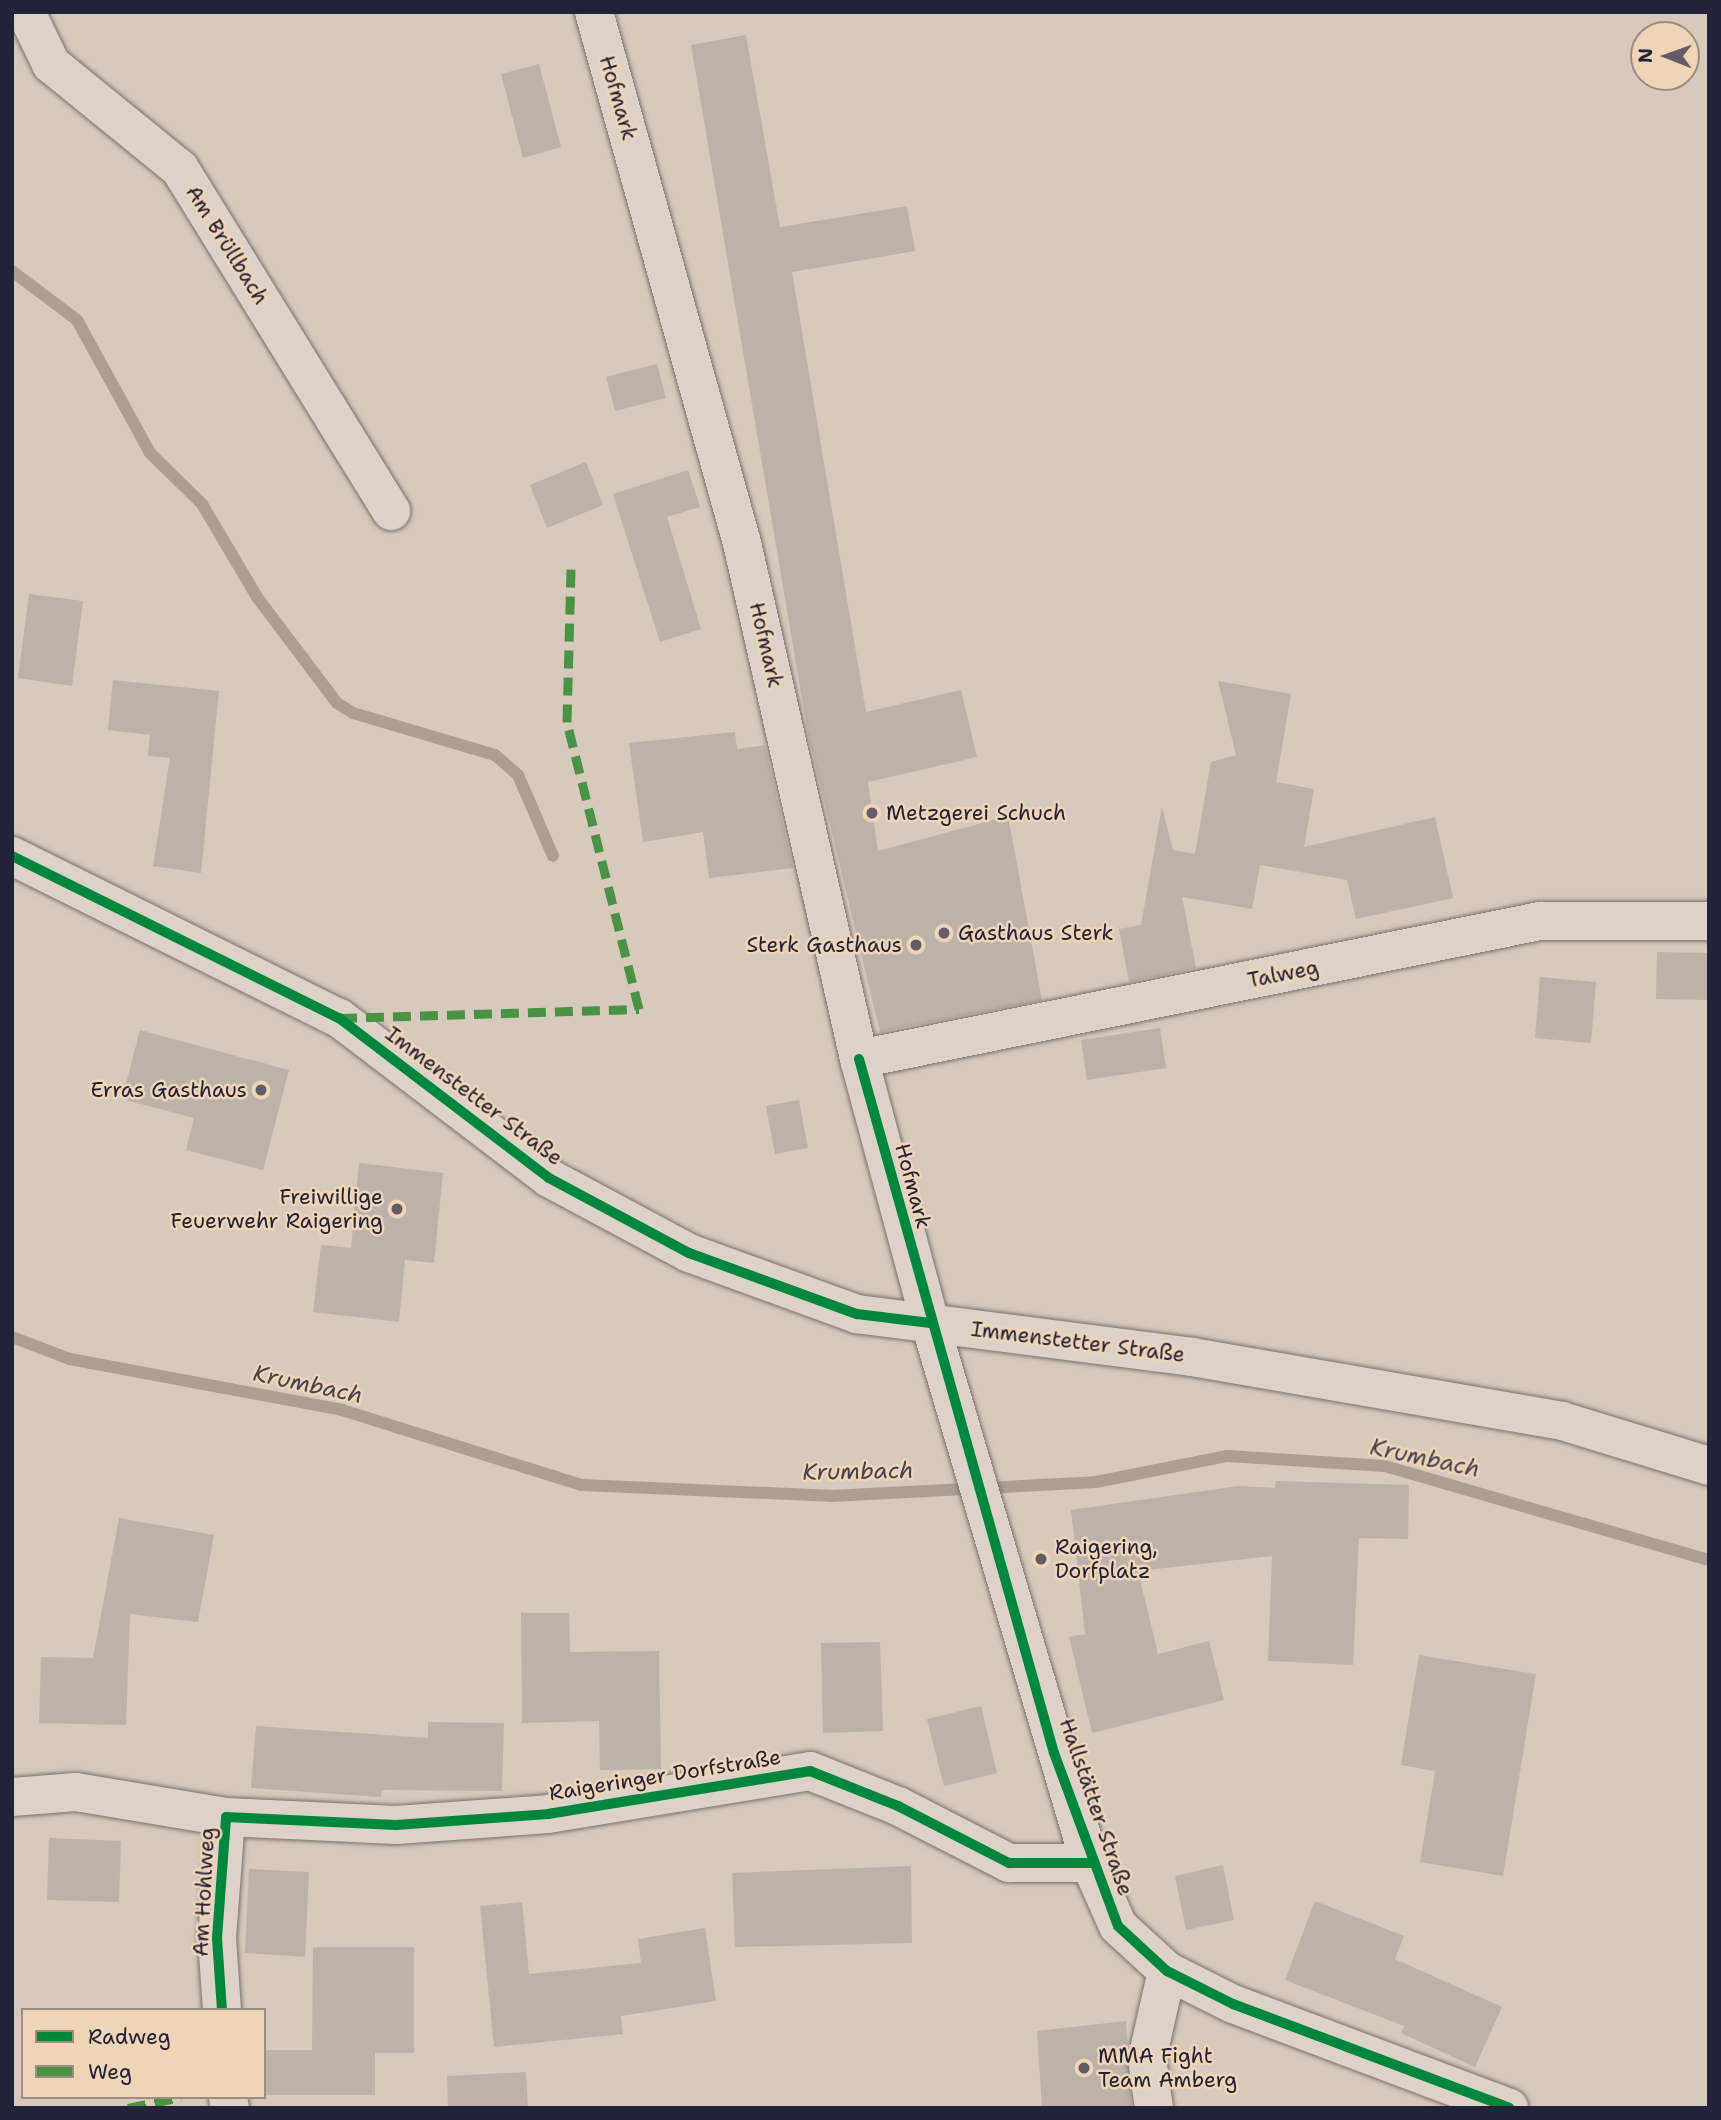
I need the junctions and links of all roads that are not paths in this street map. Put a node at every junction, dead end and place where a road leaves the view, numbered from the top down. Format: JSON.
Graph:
{"nodes":[{"id":1,"x":26,"y":12,"type":"edge"},
{"id":2,"x":594,"y":12,"type":"edge"},
{"id":3,"x":391,"y":511,"type":"dead end"},
{"id":4,"x":12,"y":856,"type":"edge"},
{"id":5,"x":1709,"y":920,"type":"edge"},
{"id":6,"x":859,"y":1059,"type":"junction"},
{"id":7,"x":930,"y":1323,"type":"junction"},
{"id":8,"x":1709,"y":1466,"type":"edge"},
{"id":9,"x":12,"y":1797,"type":"edge"},
{"id":10,"x":226,"y":1817,"type":"junction"},
{"id":11,"x":1090,"y":1864,"type":"junction"},
{"id":12,"x":1167,"y":1971,"type":"junction"},
{"id":13,"x":222,"y":2008,"type":"edge"},
{"id":14,"x":1154,"y":2108,"type":"edge"},
{"id":15,"x":1509,"y":2108,"type":"edge"}],
"edges":[{"from":1,"to":3,"type":"street","name":"Am Brüllbach"},
{"from":2,"to":6,"type":"street","name":"Hofmark"},
{"from":4,"to":7,"type":"street","name":"Immenstetter Straße"},
{"from":5,"to":6,"type":"street","name":"Talweg"},
{"from":6,"to":7,"type":"street","name":"Hofmark"},
{"from":7,"to":8,"type":"street","name":"Immenstetter Straße"},
{"from":7,"to":11,"type":"street","name":"Hallstätter Straße"},
{"from":9,"to":10,"type":"street","name":"Raigeringer Dorfstraße"},
{"from":10,"to":11,"type":"street","name":"Raigeringer Dorfstraße"},
{"from":10,"to":13,"type":"street","name":"Am Hohlweg"},
{"from":11,"to":12,"type":"street","name":"Hallstätter Straße"},
{"from":12,"to":14,"type":"street"},
{"from":12,"to":15,"type":"street","name":"Hallstätter Straße"}]}
